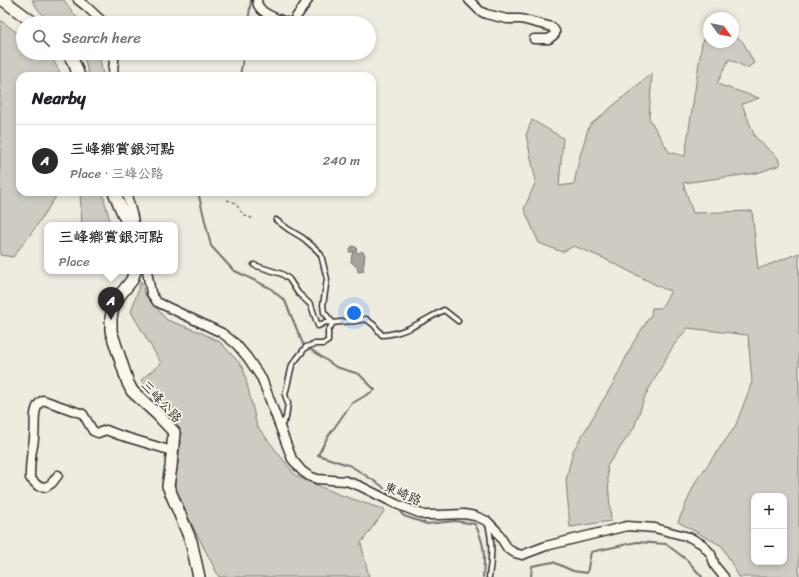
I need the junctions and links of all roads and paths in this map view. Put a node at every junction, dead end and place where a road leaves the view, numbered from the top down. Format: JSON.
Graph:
{"nodes":[{"id":1,"x":3,"y":0,"type":"edge"},
{"id":2,"x":78,"y":0,"type":"edge"},
{"id":3,"x":258,"y":0,"type":"edge"},
{"id":4,"x":308,"y":0,"type":"edge"},
{"id":5,"x":469,"y":0,"type":"edge"},
{"id":6,"x":25,"y":16,"type":"edge"},
{"id":7,"x":97,"y":16,"type":"edge"},
{"id":8,"x":274,"y":16,"type":"edge"},
{"id":9,"x":296,"y":16,"type":"edge"},
{"id":10,"x":534,"y":39,"type":"dead end"},
{"id":11,"x":72,"y":60,"type":"edge"},
{"id":12,"x":114,"y":60,"type":"edge"},
{"id":13,"x":78,"y":72,"type":"edge"},
{"id":14,"x":113,"y":72,"type":"edge"},
{"id":15,"x":116,"y":196,"type":"edge"},
{"id":16,"x":127,"y":196,"type":"edge"},
{"id":17,"x":226,"y":200,"type":"dead end"},
{"id":18,"x":254,"y":220,"type":"dead end"},
{"id":19,"x":276,"y":220,"type":"dead end"},
{"id":20,"x":127,"y":222,"type":"edge"},
{"id":21,"x":134,"y":222,"type":"edge"},
{"id":22,"x":254,"y":265,"type":"dead end"},
{"id":23,"x":134,"y":274,"type":"edge"},
{"id":24,"x":148,"y":274,"type":"edge"},
{"id":25,"x":458,"y":321,"type":"dead end"},
{"id":26,"x":333,"y":322,"type":"junction"},
{"id":27,"x":280,"y":427,"type":"junction"},
{"id":28,"x":172,"y":450,"type":"junction"},
{"id":29,"x":58,"y":475,"type":"dead end"},
{"id":30,"x":486,"y":521,"type":"junction"},
{"id":31,"x":199,"y":577,"type":"edge"},
{"id":32,"x":489,"y":577,"type":"edge"},
{"id":33,"x":724,"y":577,"type":"edge"}],
"edges":[{"from":1,"to":6,"type":"street"},
{"from":2,"to":7,"type":"street"},
{"from":3,"to":8,"type":"street"},
{"from":4,"to":9,"type":"street"},
{"from":5,"to":10,"type":"street"},
{"from":11,"to":13,"type":"street"},
{"from":12,"to":14,"type":"street"},
{"from":15,"to":20,"type":"street"},
{"from":16,"to":21,"type":"street"},
{"from":17,"to":18,"type":"path"},
{"from":19,"to":26,"type":"lane"},
{"from":22,"to":26,"type":"lane"},
{"from":23,"to":28,"type":"street","name":"三峰公路"},
{"from":24,"to":27,"type":"street","name":"東崎路"},
{"from":25,"to":26,"type":"lane"},
{"from":26,"to":27,"type":"lane"},
{"from":27,"to":30,"type":"street","name":"東崎路"},
{"from":28,"to":29,"type":"street"},
{"from":28,"to":31,"type":"street","name":"三峰公路"},
{"from":30,"to":32,"type":"lane"},
{"from":30,"to":33,"type":"street","name":"東崎路"}]}
